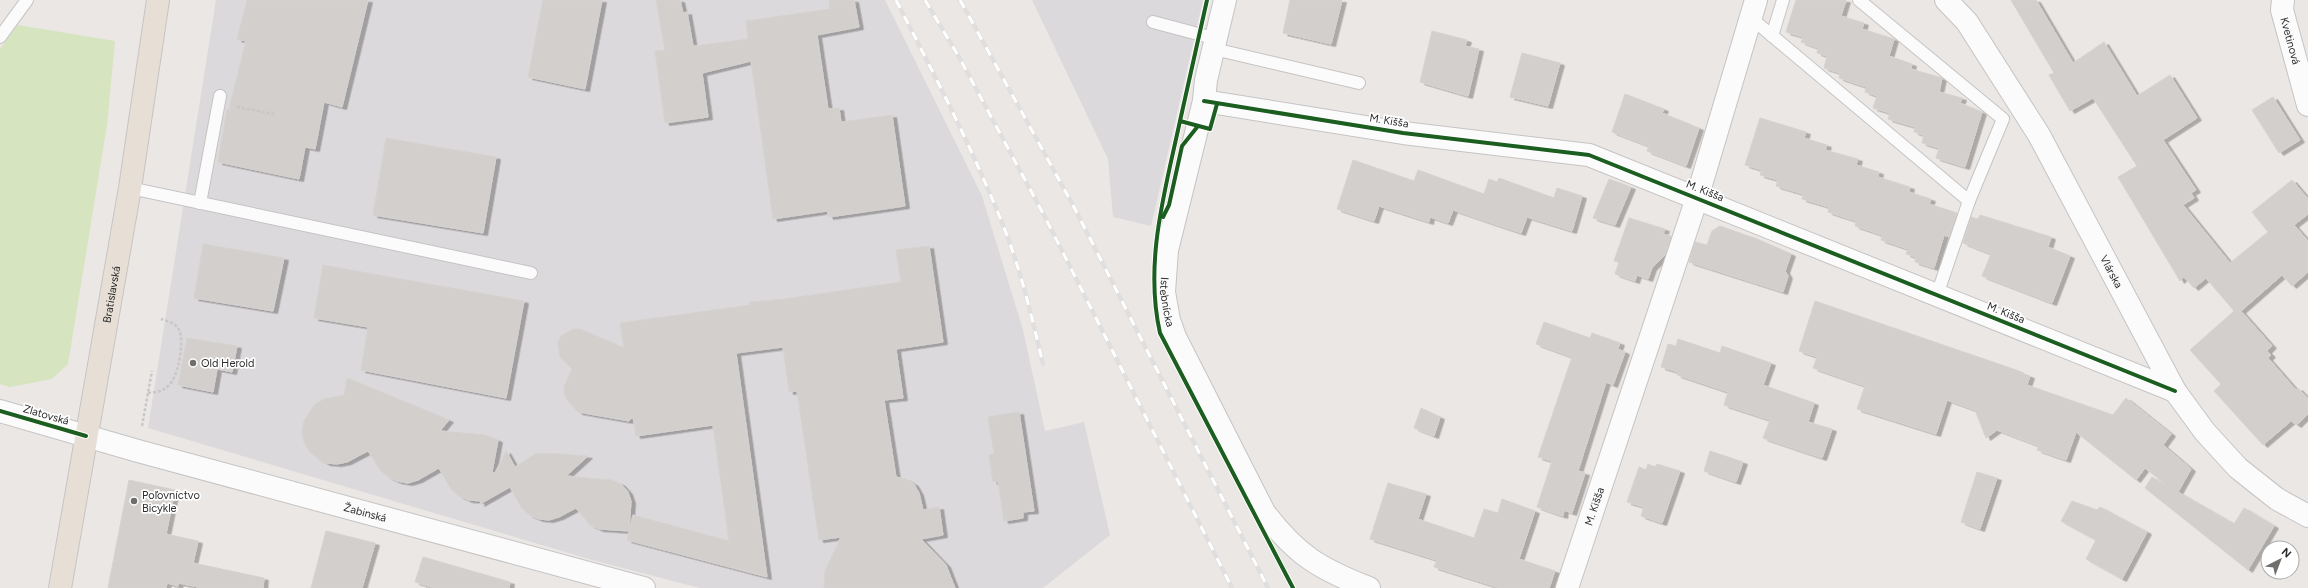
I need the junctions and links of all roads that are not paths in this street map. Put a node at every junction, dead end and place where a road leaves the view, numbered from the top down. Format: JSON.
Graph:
{"nodes":[{"id":1,"x":27,"y":0,"type":"edge"},
{"id":2,"x":158,"y":0,"type":"edge"},
{"id":3,"x":1225,"y":0,"type":"edge"},
{"id":4,"x":1784,"y":0,"type":"edge"},
{"id":5,"x":1859,"y":0,"type":"edge"},
{"id":6,"x":2283,"y":0,"type":"edge"},
{"id":7,"x":1949,"y":1,"type":"edge"},
{"id":8,"x":1754,"y":9,"type":"edge"},
{"id":9,"x":1153,"y":22,"type":"dead end"},
{"id":10,"x":1772,"y":36,"type":"junction"},
{"id":11,"x":0,"y":37,"type":"edge"},
{"id":12,"x":1215,"y":44,"type":"junction"},
{"id":13,"x":1359,"y":83,"type":"dead end"},
{"id":14,"x":220,"y":96,"type":"dead end"},
{"id":15,"x":1204,"y":101,"type":"junction"},
{"id":16,"x":2308,"y":105,"type":"edge"},
{"id":17,"x":130,"y":188,"type":"junction"},
{"id":18,"x":1697,"y":198,"type":"junction"},
{"id":19,"x":200,"y":202,"type":"junction"},
{"id":20,"x":1969,"y":202,"type":"junction"},
{"id":21,"x":531,"y":273,"type":"dead end"},
{"id":22,"x":1937,"y":295,"type":"junction"},
{"id":23,"x":2175,"y":391,"type":"junction"},
{"id":24,"x":0,"y":411,"type":"edge"},
{"id":25,"x":86,"y":436,"type":"junction"},
{"id":26,"x":2308,"y":516,"type":"edge"},
{"id":27,"x":60,"y":588,"type":"edge"},
{"id":28,"x":644,"y":588,"type":"edge"},
{"id":29,"x":1369,"y":588,"type":"edge"},
{"id":30,"x":1567,"y":588,"type":"edge"}],
"edges":[{"from":1,"to":11,"type":"lane"},
{"from":2,"to":17,"type":"main road","name":"Bratislavská"},
{"from":3,"to":12,"type":"street","name":"Istebnícka"},
{"from":4,"to":10,"type":"lane"},
{"from":5,"to":20,"type":"lane"},
{"from":6,"to":16,"type":"street","name":"Kvetinová"},
{"from":7,"to":23,"type":"street","name":"Vlárska"},
{"from":8,"to":10,"type":"lane"},
{"from":8,"to":18,"type":"street","name":"M. Kišša"},
{"from":9,"to":12,"type":"lane"},
{"from":10,"to":20,"type":"lane"},
{"from":12,"to":13,"type":"lane"},
{"from":12,"to":15,"type":"street","name":"Istebnícka"},
{"from":14,"to":19,"type":"lane"},
{"from":15,"to":18,"type":"street","name":"M. Kišša"},
{"from":15,"to":29,"type":"street","name":"Istebnícka"},
{"from":17,"to":19,"type":"lane"},
{"from":17,"to":25,"type":"main road","name":"Bratislavská"},
{"from":18,"to":22,"type":"street","name":"M. Kišša"},
{"from":18,"to":30,"type":"street","name":"M. Kišša"},
{"from":19,"to":21,"type":"lane"},
{"from":20,"to":22,"type":"lane"},
{"from":22,"to":23,"type":"street","name":"M. Kišša"},
{"from":23,"to":26,"type":"street","name":"Vlárska"},
{"from":24,"to":25,"type":"street","name":"Zlatovská"},
{"from":25,"to":27,"type":"main road","name":"Bratislavská"},
{"from":25,"to":28,"type":"street","name":"Žabinská"}]}
